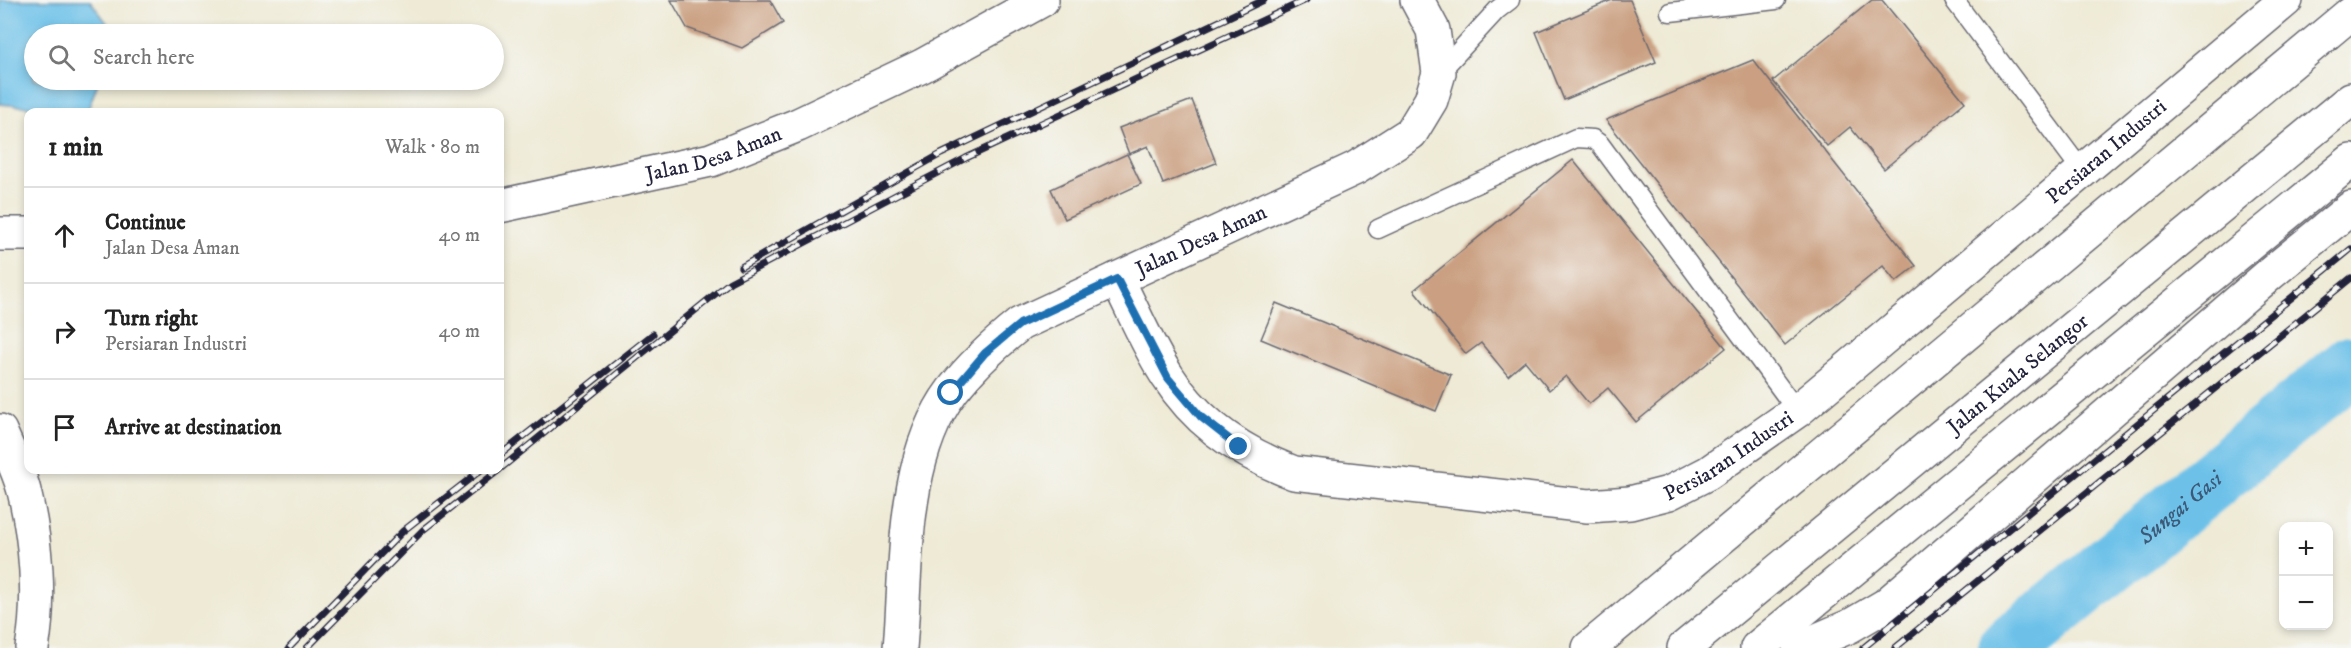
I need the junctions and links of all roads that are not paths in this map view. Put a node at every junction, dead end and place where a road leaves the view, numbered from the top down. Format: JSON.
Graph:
{"nodes":[{"id":1,"x":1042,"y":0,"type":"edge"},
{"id":2,"x":1417,"y":0,"type":"edge"},
{"id":3,"x":1510,"y":0,"type":"edge"},
{"id":4,"x":1776,"y":0,"type":"edge"},
{"id":5,"x":1954,"y":0,"type":"edge"},
{"id":6,"x":2286,"y":0,"type":"edge"},
{"id":7,"x":1670,"y":12,"type":"dead end"},
{"id":8,"x":2351,"y":13,"type":"edge"},
{"id":9,"x":1439,"y":73,"type":"junction"},
{"id":10,"x":2351,"y":99,"type":"edge"},
{"id":11,"x":2351,"y":161,"type":"edge"},
{"id":12,"x":2082,"y":171,"type":"junction"},
{"id":13,"x":504,"y":205,"type":"edge"},
{"id":14,"x":2351,"y":208,"type":"edge"},
{"id":15,"x":1378,"y":229,"type":"dead end"},
{"id":16,"x":0,"y":234,"type":"edge"},
{"id":17,"x":24,"y":234,"type":"edge"},
{"id":18,"x":1117,"y":279,"type":"junction"},
{"id":19,"x":1797,"y":411,"type":"junction"},
{"id":20,"x":0,"y":431,"type":"edge"},
{"id":21,"x":32,"y":648,"type":"edge"},
{"id":22,"x":900,"y":648,"type":"edge"},
{"id":23,"x":1589,"y":648,"type":"edge"},
{"id":24,"x":1684,"y":648,"type":"edge"},
{"id":25,"x":1757,"y":648,"type":"edge"},
{"id":26,"x":1799,"y":648,"type":"edge"}],
"edges":[{"from":1,"to":13,"type":"main road","name":"Jalan Desa Aman"},
{"from":2,"to":9,"type":"main road","name":"Jalan Desa Aman"},
{"from":3,"to":9,"type":"lane"},
{"from":4,"to":7,"type":"lane"},
{"from":5,"to":12,"type":"lane"},
{"from":6,"to":12,"type":"main road","name":"Persiaran Industri"},
{"from":8,"to":23,"type":"main road"},
{"from":9,"to":18,"type":"main road","name":"Jalan Desa Aman"},
{"from":10,"to":24,"type":"main road","name":"Jalan Kuala Selangor"},
{"from":11,"to":25,"type":"main road"},
{"from":12,"to":19,"type":"main road","name":"Persiaran Industri"},
{"from":14,"to":26,"type":"main road"},
{"from":15,"to":19,"type":"lane"},
{"from":16,"to":17,"type":"main road"},
{"from":18,"to":19,"type":"main road","name":"Persiaran Industri"},
{"from":18,"to":22,"type":"main road","name":"Jalan Desa Aman"},
{"from":20,"to":21,"type":"main road"}]}
